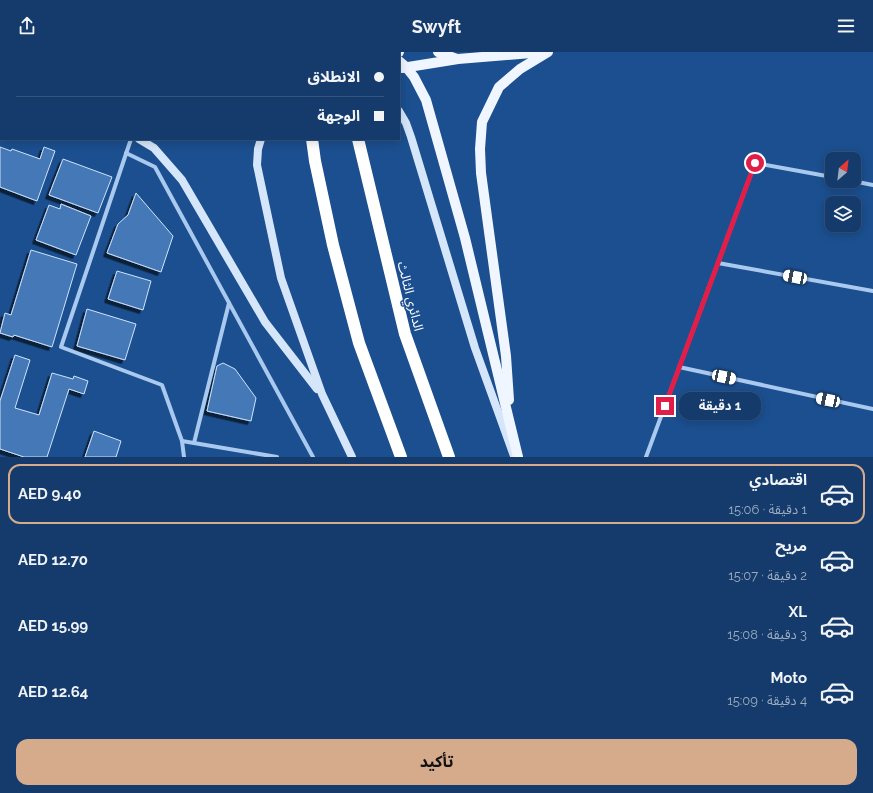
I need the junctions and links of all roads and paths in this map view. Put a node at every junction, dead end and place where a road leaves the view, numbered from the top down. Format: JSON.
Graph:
{"nodes":[{"id":1,"x":438,"y":52,"type":"edge"},
{"id":2,"x":543,"y":52,"type":"edge"},
{"id":3,"x":548,"y":52,"type":"edge"},
{"id":4,"x":458,"y":59,"type":"junction"},
{"id":5,"x":401,"y":65,"type":"edge"},
{"id":6,"x":400,"y":113,"type":"edge"},
{"id":7,"x":131,"y":140,"type":"edge"},
{"id":8,"x":141,"y":140,"type":"edge"},
{"id":9,"x":261,"y":140,"type":"edge"},
{"id":10,"x":312,"y":140,"type":"edge"},
{"id":11,"x":358,"y":140,"type":"edge"},
{"id":12,"x":126,"y":153,"type":"junction"},
{"id":13,"x":825,"y":176,"type":"edge"},
{"id":14,"x":861,"y":183,"type":"edge"},
{"id":15,"x":873,"y":185,"type":"edge"},
{"id":16,"x":718,"y":263,"type":"junction"},
{"id":17,"x":873,"y":291,"type":"edge"},
{"id":18,"x":229,"y":303,"type":"junction"},
{"id":19,"x":679,"y":367,"type":"junction"},
{"id":20,"x":322,"y":394,"type":"junction"},
{"id":21,"x":873,"y":409,"type":"edge"},
{"id":22,"x":511,"y":430,"type":"junction"},
{"id":23,"x":182,"y":441,"type":"junction"},
{"id":24,"x":194,"y":443,"type":"junction"},
{"id":25,"x":184,"y":457,"type":"edge"},
{"id":26,"x":277,"y":457,"type":"edge"},
{"id":27,"x":313,"y":457,"type":"edge"},
{"id":28,"x":352,"y":457,"type":"edge"},
{"id":29,"x":401,"y":457,"type":"edge"},
{"id":30,"x":449,"y":457,"type":"edge"},
{"id":31,"x":514,"y":457,"type":"edge"},
{"id":32,"x":518,"y":457,"type":"edge"},
{"id":33,"x":646,"y":457,"type":"edge"}],
"edges":[{"from":1,"to":4,"type":"main road"},
{"from":2,"to":4,"type":"main road"},
{"from":3,"to":22,"type":"main road"},
{"from":4,"to":5,"type":"main road"},
{"from":5,"to":22,"type":"main road"},
{"from":6,"to":31,"type":"main road"},
{"from":7,"to":12,"type":"street"},
{"from":8,"to":20,"type":"main road"},
{"from":9,"to":20,"type":"main road"},
{"from":10,"to":29,"type":"highway"},
{"from":11,"to":30,"type":"highway","name":"الدائري الثالث"},
{"from":12,"to":18,"type":"street"},
{"from":12,"to":23,"type":"street"},
{"from":13,"to":16,"type":"street"},
{"from":14,"to":15,"type":"street"},
{"from":16,"to":17,"type":"street"},
{"from":16,"to":19,"type":"street"},
{"from":18,"to":24,"type":"street"},
{"from":18,"to":27,"type":"street"},
{"from":19,"to":21,"type":"street"},
{"from":19,"to":33,"type":"street"},
{"from":20,"to":28,"type":"main road"},
{"from":22,"to":32,"type":"main road"},
{"from":23,"to":24,"type":"street"},
{"from":23,"to":25,"type":"street"},
{"from":24,"to":26,"type":"street"}]}
